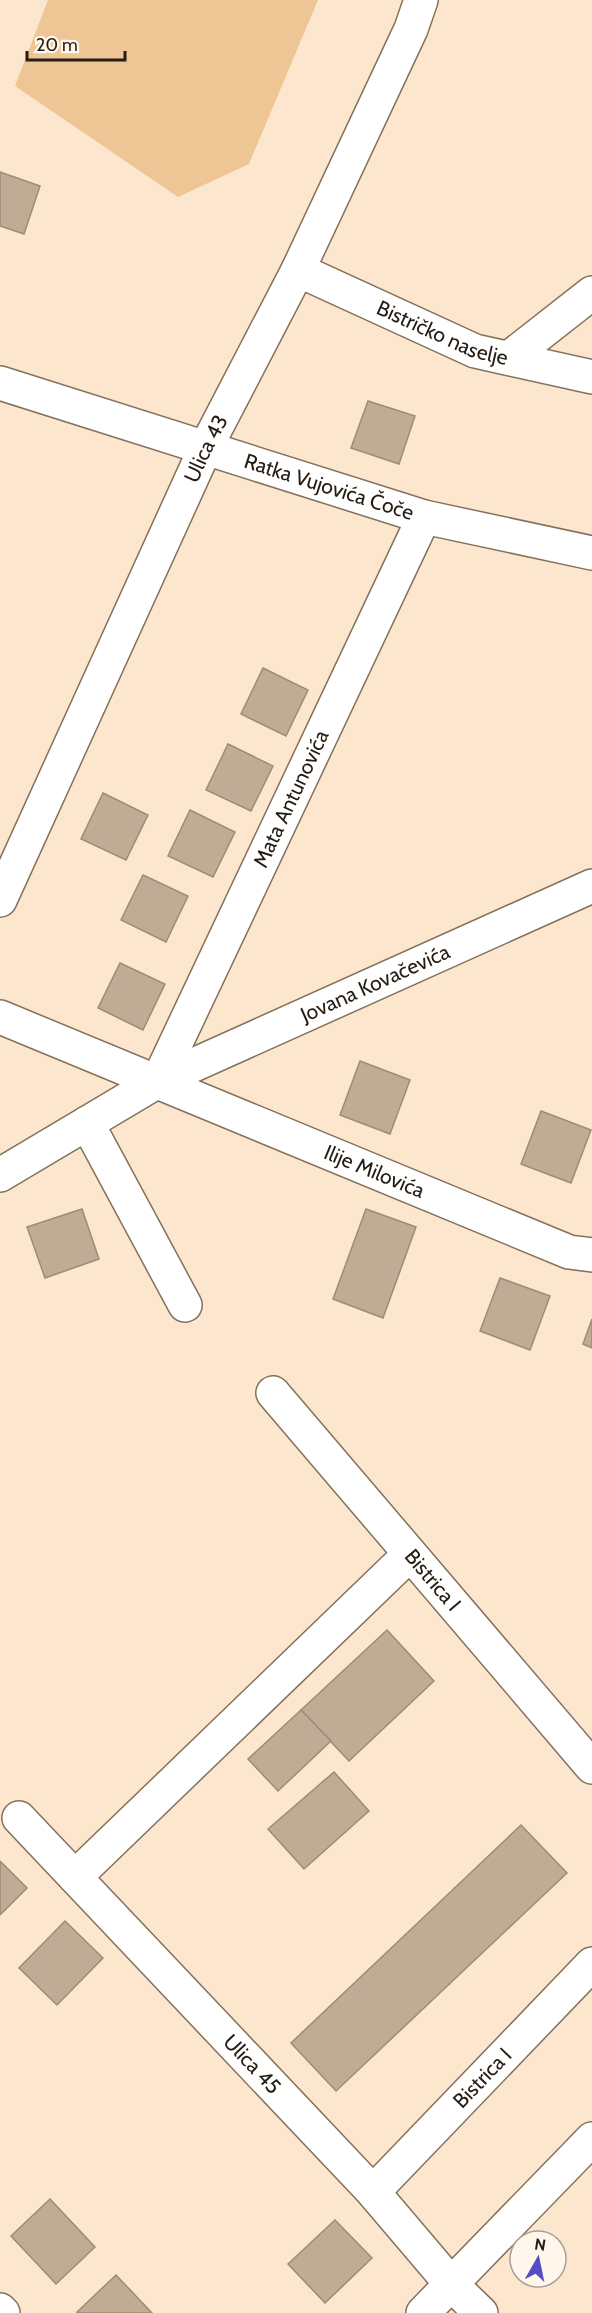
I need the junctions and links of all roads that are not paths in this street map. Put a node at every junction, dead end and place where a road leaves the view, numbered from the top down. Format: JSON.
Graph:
{"nodes":[{"id":1,"x":421,"y":0,"type":"edge"},
{"id":2,"x":298,"y":270,"type":"junction"},
{"id":3,"x":592,"y":293,"type":"edge"},
{"id":4,"x":509,"y":358,"type":"junction"},
{"id":5,"x":592,"y":377,"type":"edge"},
{"id":6,"x":0,"y":383,"type":"edge"},
{"id":7,"x":205,"y":449,"type":"junction"},
{"id":8,"x":424,"y":518,"type":"junction"},
{"id":9,"x":592,"y":553,"type":"edge"},
{"id":10,"x":592,"y":886,"type":"edge"},
{"id":11,"x":0,"y":900,"type":"edge"},
{"id":12,"x":0,"y":1017,"type":"edge"},
{"id":13,"x":158,"y":1082,"type":"junction"},
{"id":14,"x":87,"y":1123,"type":"junction"},
{"id":15,"x":0,"y":1175,"type":"edge"},
{"id":16,"x":592,"y":1255,"type":"edge"},
{"id":17,"x":185,"y":1305,"type":"dead end"},
{"id":18,"x":273,"y":1393,"type":"dead end"},
{"id":19,"x":410,"y":1554,"type":"junction"},
{"id":20,"x":592,"y":1767,"type":"edge"},
{"id":21,"x":19,"y":1818,"type":"dead end"},
{"id":22,"x":75,"y":1877,"type":"junction"},
{"id":23,"x":592,"y":1964,"type":"edge"},
{"id":24,"x":592,"y":2139,"type":"edge"},
{"id":25,"x":372,"y":2192,"type":"junction"},
{"id":26,"x":452,"y":2285,"type":"junction"},
{"id":27,"x":0,"y":2310,"type":"edge"},
{"id":28,"x":3,"y":2313,"type":"edge"},
{"id":29,"x":423,"y":2313,"type":"edge"},
{"id":30,"x":481,"y":2313,"type":"edge"}],
"edges":[{"from":1,"to":2,"type":"street","name":"Ulica 43"},
{"from":2,"to":4,"type":"street","name":"Bistričko naselje"},
{"from":2,"to":7,"type":"street","name":"Ulica 43"},
{"from":3,"to":4,"type":"street"},
{"from":4,"to":5,"type":"street","name":"Bistričko naselje"},
{"from":6,"to":7,"type":"street","name":"Ratka Vujovića Čoče"},
{"from":7,"to":8,"type":"street","name":"Ratka Vujovića Čoče"},
{"from":7,"to":11,"type":"street","name":"Ulica 43"},
{"from":8,"to":9,"type":"street","name":"Ratka Vujovića Čoče"},
{"from":8,"to":13,"type":"street","name":"Mata Antunovića"},
{"from":10,"to":13,"type":"street","name":"Jovana Kovačevića"},
{"from":12,"to":13,"type":"street","name":"Ilije Milovića"},
{"from":13,"to":14,"type":"street","name":"Jovana Kovačevića"},
{"from":13,"to":16,"type":"street","name":"Ilije Milovića"},
{"from":14,"to":15,"type":"street","name":"Jovana Kovačevića"},
{"from":14,"to":17,"type":"street"},
{"from":18,"to":19,"type":"street","name":"Bistrica I"},
{"from":19,"to":20,"type":"street","name":"Bistrica I"},
{"from":19,"to":22,"type":"street"},
{"from":21,"to":22,"type":"street","name":"Ulica 45"},
{"from":22,"to":25,"type":"street","name":"Ulica 45"},
{"from":23,"to":25,"type":"street","name":"Bistrica I"},
{"from":24,"to":26,"type":"street"},
{"from":25,"to":26,"type":"street","name":"Ulica 45"},
{"from":26,"to":29,"type":"street"},
{"from":26,"to":30,"type":"street","name":"Ulica 45"},
{"from":27,"to":28,"type":"street"}]}
